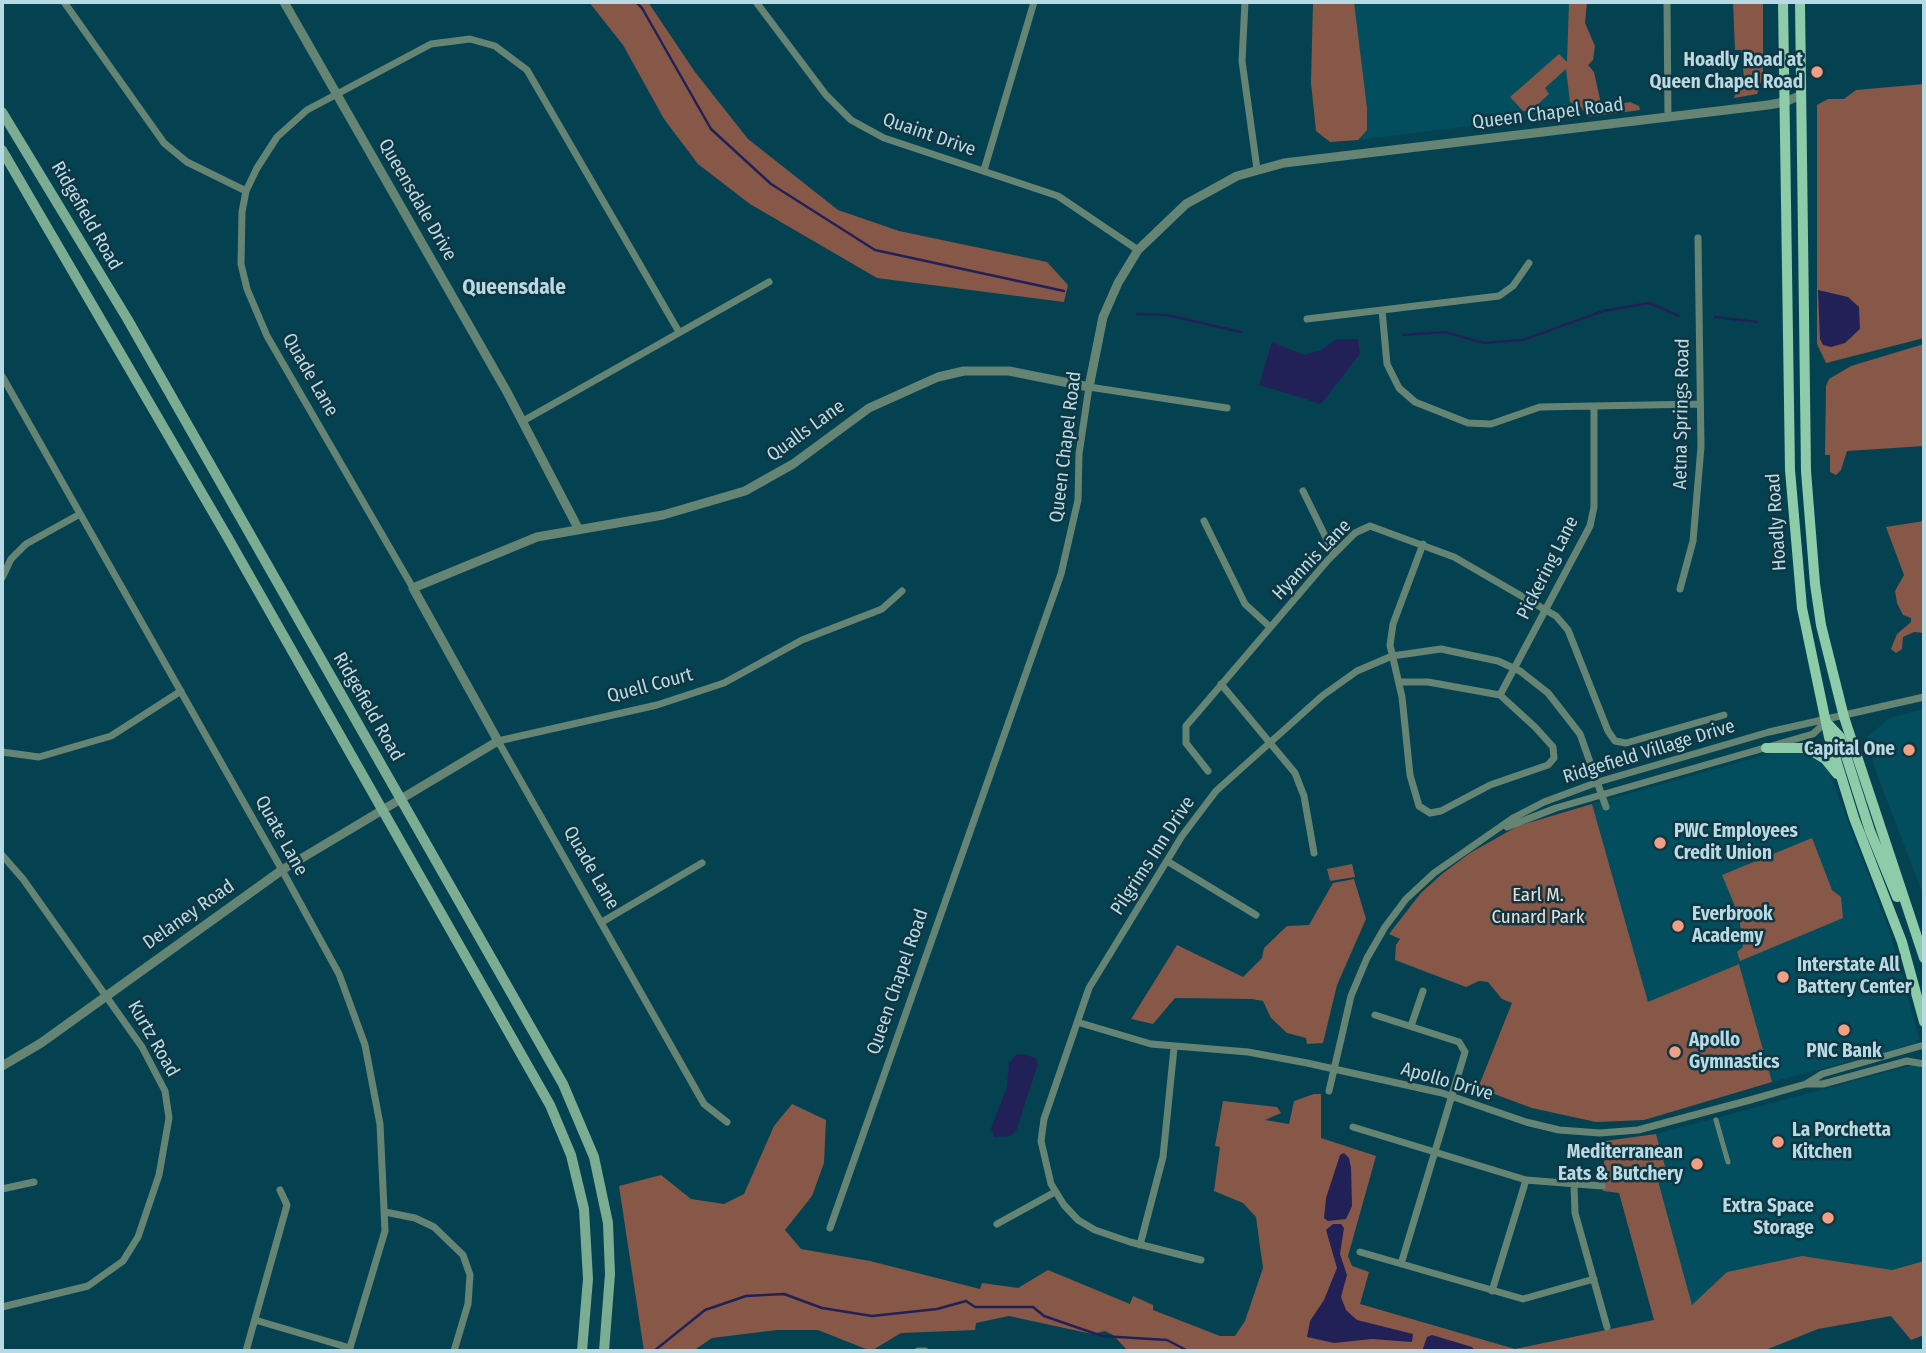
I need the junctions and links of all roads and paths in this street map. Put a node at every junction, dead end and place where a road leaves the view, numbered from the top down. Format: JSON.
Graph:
{"nodes":[{"id":1,"x":64,"y":2,"type":"edge"},
{"id":2,"x":284,"y":2,"type":"edge"},
{"id":3,"x":757,"y":2,"type":"edge"},
{"id":4,"x":1034,"y":2,"type":"edge"},
{"id":5,"x":1245,"y":2,"type":"edge"},
{"id":6,"x":1667,"y":2,"type":"edge"},
{"id":7,"x":1783,"y":2,"type":"edge"},
{"id":8,"x":1800,"y":2,"type":"edge"},
{"id":9,"x":338,"y":93,"type":"junction"},
{"id":10,"x":1801,"y":95,"type":"junction"},
{"id":11,"x":1785,"y":103,"type":"junction"},
{"id":12,"x":2,"y":112,"type":"edge"},
{"id":13,"x":1668,"y":118,"type":"junction"},
{"id":14,"x":2,"y":150,"type":"edge"},
{"id":15,"x":1257,"y":169,"type":"junction"},
{"id":16,"x":984,"y":170,"type":"junction"},
{"id":17,"x":246,"y":191,"type":"junction"},
{"id":18,"x":1698,"y":238,"type":"dead end"},
{"id":19,"x":1138,"y":250,"type":"junction"},
{"id":20,"x":1530,"y":263,"type":"dead end"},
{"id":21,"x":769,"y":282,"type":"dead end"},
{"id":22,"x":1382,"y":310,"type":"junction"},
{"id":23,"x":1307,"y":318,"type":"dead end"},
{"id":24,"x":679,"y":332,"type":"junction"},
{"id":25,"x":2,"y":376,"type":"edge"},
{"id":26,"x":1089,"y":387,"type":"junction"},
{"id":27,"x":1700,"y":404,"type":"junction"},
{"id":28,"x":1594,"y":406,"type":"junction"},
{"id":29,"x":1227,"y":408,"type":"dead end"},
{"id":30,"x":523,"y":421,"type":"junction"},
{"id":31,"x":1303,"y":491,"type":"dead end"},
{"id":32,"x":80,"y":514,"type":"junction"},
{"id":33,"x":1204,"y":522,"type":"dead end"},
{"id":34,"x":578,"y":528,"type":"junction"},
{"id":35,"x":1423,"y":544,"type":"junction"},
{"id":36,"x":1335,"y":554,"type":"junction"},
{"id":37,"x":2,"y":578,"type":"edge"},
{"id":38,"x":413,"y":588,"type":"junction"},
{"id":39,"x":1679,"y":589,"type":"dead end"},
{"id":40,"x":902,"y":591,"type":"dead end"},
{"id":41,"x":1545,"y":610,"type":"junction"},
{"id":42,"x":1270,"y":627,"type":"junction"},
{"id":43,"x":1392,"y":656,"type":"junction"},
{"id":44,"x":1514,"y":668,"type":"junction"},
{"id":45,"x":1400,"y":682,"type":"junction"},
{"id":46,"x":1221,"y":684,"type":"junction"},
{"id":47,"x":181,"y":691,"type":"junction"},
{"id":48,"x":1500,"y":695,"type":"junction"},
{"id":49,"x":1924,"y":697,"type":"edge"},
{"id":50,"x":1724,"y":715,"type":"dead end"},
{"id":51,"x":1844,"y":717,"type":"junction"},
{"id":52,"x":1826,"y":722,"type":"junction"},
{"id":53,"x":498,"y":741,"type":"junction"},
{"id":54,"x":1270,"y":742,"type":"junction"},
{"id":55,"x":1766,"y":748,"type":"junction"},
{"id":56,"x":2,"y":752,"type":"edge"},
{"id":57,"x":1208,"y":771,"type":"dead end"},
{"id":58,"x":1598,"y":782,"type":"junction"},
{"id":59,"x":1845,"y":787,"type":"junction"},
{"id":60,"x":1602,"y":796,"type":"junction"},
{"id":61,"x":401,"y":799,"type":"junction"},
{"id":62,"x":1606,"y":807,"type":"dead end"},
{"id":63,"x":382,"y":810,"type":"junction"},
{"id":64,"x":1490,"y":834,"type":"junction"},
{"id":65,"x":1314,"y":853,"type":"dead end"},
{"id":66,"x":2,"y":855,"type":"edge"},
{"id":67,"x":1167,"y":861,"type":"junction"},
{"id":68,"x":702,"y":863,"type":"dead end"},
{"id":69,"x":282,"y":870,"type":"junction"},
{"id":70,"x":1256,"y":915,"type":"dead end"},
{"id":71,"x":601,"y":922,"type":"junction"},
{"id":72,"x":1916,"y":933,"type":"junction"},
{"id":73,"x":1924,"y":958,"type":"edge"},
{"id":74,"x":1423,"y":991,"type":"dead end"},
{"id":75,"x":107,"y":995,"type":"junction"},
{"id":76,"x":1375,"y":1015,"type":"dead end"},
{"id":77,"x":1077,"y":1022,"type":"junction"},
{"id":78,"x":1924,"y":1022,"type":"edge"},
{"id":79,"x":1411,"y":1026,"type":"junction"},
{"id":80,"x":1924,"y":1045,"type":"edge"},
{"id":81,"x":1174,"y":1048,"type":"junction"},
{"id":82,"x":1924,"y":1064,"type":"edge"},
{"id":83,"x":2,"y":1066,"type":"edge"},
{"id":84,"x":1334,"y":1069,"type":"junction"},
{"id":85,"x":1806,"y":1083,"type":"junction"},
{"id":86,"x":1329,"y":1091,"type":"dead end"},
{"id":87,"x":1451,"y":1096,"type":"junction"},
{"id":88,"x":1716,"y":1120,"type":"dead end"},
{"id":89,"x":727,"y":1122,"type":"dead end"},
{"id":90,"x":1353,"y":1127,"type":"dead end"},
{"id":91,"x":1434,"y":1152,"type":"junction"},
{"id":92,"x":1728,"y":1162,"type":"dead end"},
{"id":93,"x":1526,"y":1180,"type":"junction"},
{"id":94,"x":34,"y":1182,"type":"dead end"},
{"id":95,"x":1574,"y":1185,"type":"junction"},
{"id":96,"x":1602,"y":1186,"type":"dead end"},
{"id":97,"x":2,"y":1189,"type":"edge"},
{"id":98,"x":280,"y":1190,"type":"dead end"},
{"id":99,"x":1055,"y":1192,"type":"junction"},
{"id":100,"x":385,"y":1212,"type":"junction"},
{"id":101,"x":998,"y":1224,"type":"dead end"},
{"id":102,"x":830,"y":1228,"type":"dead end"},
{"id":103,"x":1140,"y":1244,"type":"junction"},
{"id":104,"x":1360,"y":1252,"type":"dead end"},
{"id":105,"x":1201,"y":1261,"type":"dead end"},
{"id":106,"x":1401,"y":1264,"type":"junction"},
{"id":107,"x":1594,"y":1279,"type":"junction"},
{"id":108,"x":1492,"y":1291,"type":"junction"},
{"id":109,"x":2,"y":1307,"type":"edge"},
{"id":110,"x":255,"y":1320,"type":"junction"},
{"id":111,"x":1607,"y":1327,"type":"dead end"},
{"id":112,"x":349,"y":1349,"type":"edge"},
{"id":113,"x":246,"y":1351,"type":"edge"},
{"id":114,"x":454,"y":1351,"type":"edge"},
{"id":115,"x":582,"y":1351,"type":"edge"},
{"id":116,"x":604,"y":1351,"type":"edge"},
{"id":117,"x":918,"y":1351,"type":"edge"},
{"id":118,"x":925,"y":1351,"type":"edge"}],
"edges":[{"from":1,"to":17,"type":"street"},
{"from":2,"to":9,"type":"street","name":"Queensdale Drive"},
{"from":3,"to":16,"type":"street","name":"Quaint Drive"},
{"from":4,"to":16,"type":"street","name":"Quaint Drive"},
{"from":5,"to":15,"type":"street"},
{"from":6,"to":13,"type":"street"},
{"from":7,"to":11,"type":"main road","name":"Hoadly Road"},
{"from":8,"to":10,"type":"main road","name":"Hoadly Road"},
{"from":9,"to":17,"type":"street","name":"Quade Lane"},
{"from":9,"to":24,"type":"street","name":"Quade Lane"},
{"from":9,"to":30,"type":"street","name":"Queensdale Drive"},
{"from":10,"to":11,"type":"street","name":"Queen Chapel Road"},
{"from":10,"to":51,"type":"main road","name":"Hoadly Road"},
{"from":11,"to":13,"type":"street","name":"Queen Chapel Road"},
{"from":11,"to":52,"type":"main road","name":"Hoadly Road"},
{"from":12,"to":61,"type":"main road","name":"Ridgefield Road"},
{"from":13,"to":15,"type":"street","name":"Queen Chapel Road"},
{"from":14,"to":63,"type":"main road","name":"Ridgefield Road"},
{"from":15,"to":19,"type":"street","name":"Queen Chapel Road"},
{"from":16,"to":19,"type":"street","name":"Quaint Drive"},
{"from":17,"to":38,"type":"street","name":"Quade Lane"},
{"from":18,"to":27,"type":"street","name":"Aetna Springs Road"},
{"from":19,"to":26,"type":"street","name":"Queen Chapel Road"},
{"from":20,"to":22,"type":"street"},
{"from":21,"to":24,"type":"street"},
{"from":22,"to":23,"type":"street"},
{"from":22,"to":28,"type":"street"},
{"from":24,"to":30,"type":"street"},
{"from":25,"to":32,"type":"street","name":"Quate Lane"},
{"from":26,"to":29,"type":"street","name":"Qualls Lane"},
{"from":26,"to":34,"type":"street","name":"Qualls Lane"},
{"from":26,"to":102,"type":"street","name":"Queen Chapel Road"},
{"from":27,"to":28,"type":"street"},
{"from":27,"to":39,"type":"street","name":"Aetna Springs Road"},
{"from":28,"to":41,"type":"street","name":"Pickering Lane"},
{"from":30,"to":34,"type":"street","name":"Queensdale Drive"},
{"from":31,"to":36,"type":"street"},
{"from":32,"to":37,"type":"street"},
{"from":32,"to":47,"type":"street","name":"Quate Lane"},
{"from":33,"to":42,"type":"street"},
{"from":34,"to":38,"type":"street","name":"Qualls Lane"},
{"from":35,"to":36,"type":"street","name":"Hyannis Lane"},
{"from":35,"to":41,"type":"street","name":"Hyannis Lane"},
{"from":35,"to":43,"type":"street"},
{"from":36,"to":42,"type":"street","name":"Hyannis Lane"},
{"from":38,"to":53,"type":"street","name":"Quade Lane"},
{"from":40,"to":53,"type":"street","name":"Quell Court"},
{"from":41,"to":44,"type":"street","name":"Pickering Lane"},
{"from":41,"to":50,"type":"street","name":"Hyannis Lane"},
{"from":42,"to":46,"type":"street","name":"Hyannis Lane"},
{"from":43,"to":44,"type":"street","name":"Pilgrims Inn Drive"},
{"from":43,"to":45,"type":"street"},
{"from":43,"to":54,"type":"street","name":"Pilgrims Inn Drive"},
{"from":44,"to":48,"type":"street","name":"Pickering Lane"},
{"from":44,"to":58,"type":"street","name":"Pilgrims Inn Drive"},
{"from":45,"to":48,"type":"street"},
{"from":45,"to":48,"type":"street"},
{"from":46,"to":54,"type":"street"},
{"from":46,"to":57,"type":"street","name":"Hyannis Lane"},
{"from":47,"to":56,"type":"street"},
{"from":47,"to":69,"type":"street","name":"Quate Lane"},
{"from":49,"to":51,"type":"street","name":"Ridgefield Village Drive"},
{"from":51,"to":52,"type":"street","name":"Ridgefield Village Drive"},
{"from":51,"to":72,"type":"main road","name":"Hoadly Road"},
{"from":52,"to":55,"type":"street","name":"Ridgefield Village Drive"},
{"from":52,"to":58,"type":"street","name":"Ridgefield Village Drive"},
{"from":52,"to":59,"type":"main road","name":"Hoadly Road"},
{"from":52,"to":72,"type":"main road"},
{"from":53,"to":61,"type":"street","name":"Quell Court"},
{"from":53,"to":71,"type":"street","name":"Quade Lane"},
{"from":54,"to":65,"type":"street"},
{"from":54,"to":67,"type":"street","name":"Pilgrims Inn Drive"},
{"from":55,"to":59,"type":"main road"},
{"from":55,"to":60,"type":"street","name":"Ridgefield Village Drive"},
{"from":58,"to":60,"type":"street","name":"Pilgrims Inn Drive"},
{"from":58,"to":64,"type":"street","name":"Ridgefield Village Drive"},
{"from":59,"to":78,"type":"main road","name":"Hoadly Road"},
{"from":60,"to":62,"type":"street","name":"Pilgrims Inn Drive"},
{"from":60,"to":64,"type":"street","name":"Ridgefield Village Drive"},
{"from":61,"to":63,"type":"street","name":"Delaney Road"},
{"from":61,"to":116,"type":"main road","name":"Ridgefield Road"},
{"from":63,"to":69,"type":"street","name":"Delaney Road"},
{"from":63,"to":115,"type":"main road","name":"Ridgefield Road"},
{"from":64,"to":84,"type":"street","name":"Ridgefield Village Drive"},
{"from":66,"to":75,"type":"street","name":"Kurtz Road"},
{"from":67,"to":70,"type":"street"},
{"from":67,"to":77,"type":"street","name":"Pilgrims Inn Drive"},
{"from":68,"to":71,"type":"street"},
{"from":69,"to":75,"type":"street","name":"Delaney Road"},
{"from":69,"to":100,"type":"street","name":"Quate Lane"},
{"from":71,"to":89,"type":"street","name":"Quade Lane"},
{"from":72,"to":73,"type":"main road","name":"Hoadly Road"},
{"from":74,"to":79,"type":"street"},
{"from":75,"to":83,"type":"street","name":"Delaney Road"},
{"from":75,"to":109,"type":"street","name":"Kurtz Road"},
{"from":76,"to":79,"type":"street"},
{"from":77,"to":81,"type":"street","name":"Apollo Drive"},
{"from":77,"to":99,"type":"street","name":"Pilgrims Inn Drive"},
{"from":79,"to":87,"type":"street"},
{"from":80,"to":85,"type":"street","name":"Apollo Drive"},
{"from":81,"to":84,"type":"street","name":"Apollo Drive"},
{"from":81,"to":103,"type":"street"},
{"from":82,"to":85,"type":"street","name":"Apollo Drive"},
{"from":84,"to":86,"type":"street","name":"Ridgefield Village Drive"},
{"from":84,"to":87,"type":"street","name":"Apollo Drive"},
{"from":85,"to":87,"type":"street","name":"Apollo Drive"},
{"from":87,"to":91,"type":"street"},
{"from":88,"to":92,"type":"street"},
{"from":90,"to":91,"type":"street"},
{"from":91,"to":93,"type":"street"},
{"from":91,"to":106,"type":"street"},
{"from":93,"to":95,"type":"street"},
{"from":93,"to":108,"type":"street"},
{"from":94,"to":97,"type":"street"},
{"from":95,"to":96,"type":"street"},
{"from":95,"to":107,"type":"street"},
{"from":98,"to":110,"type":"street"},
{"from":99,"to":101,"type":"street"},
{"from":99,"to":103,"type":"street","name":"Pilgrims Inn Drive"},
{"from":100,"to":112,"type":"street","name":"Quate Lane"},
{"from":100,"to":114,"type":"street"},
{"from":103,"to":105,"type":"street","name":"Pilgrims Inn Drive"},
{"from":104,"to":106,"type":"street"},
{"from":106,"to":108,"type":"street"},
{"from":107,"to":108,"type":"street"},
{"from":107,"to":111,"type":"street"},
{"from":110,"to":112,"type":"street"},
{"from":110,"to":113,"type":"street"},
{"from":117,"to":118,"type":"street"}]}
